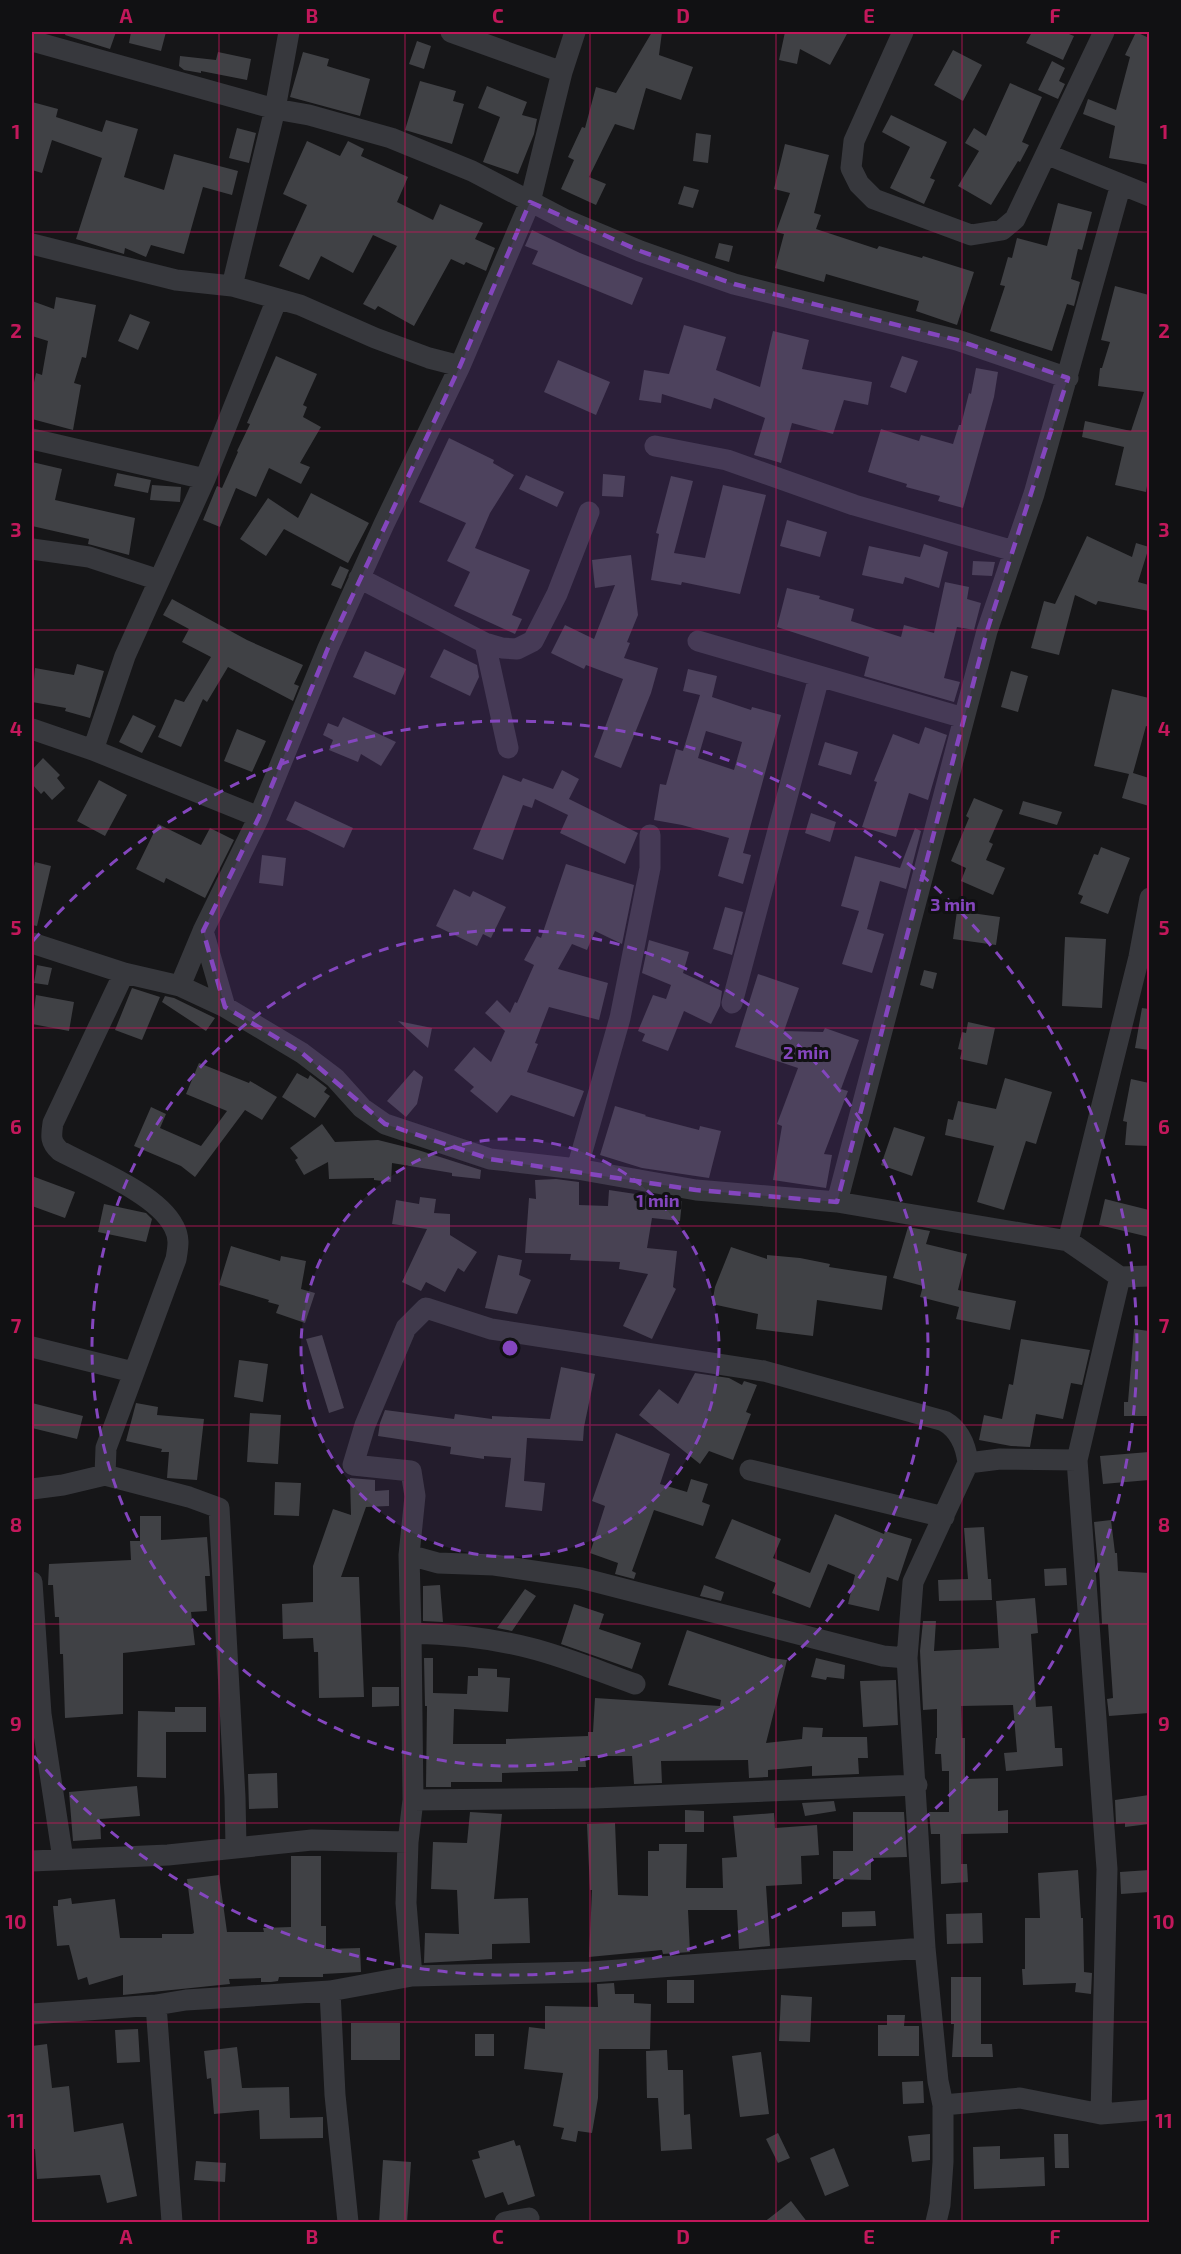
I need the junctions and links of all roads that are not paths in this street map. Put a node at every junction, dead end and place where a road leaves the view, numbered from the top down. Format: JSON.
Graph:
{"nodes":[{"id":1,"x":289,"y":32,"type":"edge"},
{"id":2,"x":451,"y":32,"type":"edge"},
{"id":3,"x":575,"y":32,"type":"edge"},
{"id":4,"x":903,"y":32,"type":"edge"},
{"id":5,"x":1104,"y":32,"type":"edge"},
{"id":6,"x":42,"y":39,"type":"edge"},
{"id":7,"x":562,"y":72,"type":"junction"},
{"id":8,"x":275,"y":109,"type":"junction"},
{"id":9,"x":1046,"y":153,"type":"junction"},
{"id":10,"x":1121,"y":184,"type":"junction"},
{"id":11,"x":1149,"y":196,"type":"edge"},
{"id":12,"x":530,"y":202,"type":"junction"},
{"id":13,"x":32,"y":244,"type":"edge"},
{"id":14,"x":231,"y":286,"type":"junction"},
{"id":15,"x":277,"y":299,"type":"junction"},
{"id":16,"x":460,"y":366,"type":"junction"},
{"id":17,"x":1068,"y":378,"type":"junction"},
{"id":18,"x":32,"y":439,"type":"edge"},
{"id":19,"x":656,"y":446,"type":"dead end"},
{"id":20,"x":205,"y":479,"type":"junction"},
{"id":21,"x":589,"y":512,"type":"dead end"},
{"id":22,"x":32,"y":549,"type":"edge"},
{"id":23,"x":1014,"y":551,"type":"junction"},
{"id":24,"x":359,"y":578,"type":"junction"},
{"id":25,"x":159,"y":580,"type":"junction"},
{"id":26,"x":698,"y":641,"type":"dead end"},
{"id":27,"x":485,"y":643,"type":"junction"},
{"id":28,"x":819,"y":677,"type":"junction"},
{"id":29,"x":964,"y":718,"type":"junction"},
{"id":30,"x":32,"y":729,"type":"edge"},
{"id":31,"x":508,"y":748,"type":"dead end"},
{"id":32,"x":93,"y":750,"type":"junction"},
{"id":33,"x":260,"y":817,"type":"junction"},
{"id":34,"x":650,"y":835,"type":"dead end"},
{"id":35,"x":1149,"y":898,"type":"edge"},
{"id":36,"x":203,"y":931,"type":"junction"},
{"id":37,"x":32,"y":943,"type":"edge"},
{"id":38,"x":124,"y":973,"type":"junction"},
{"id":39,"x":180,"y":986,"type":"junction"},
{"id":40,"x":732,"y":1003,"type":"dead end"},
{"id":41,"x":225,"y":1007,"type":"junction"},
{"id":42,"x":577,"y":1169,"type":"junction"},
{"id":43,"x":837,"y":1202,"type":"junction"},
{"id":44,"x":1068,"y":1241,"type":"junction"},
{"id":45,"x":1149,"y":1276,"type":"edge"},
{"id":46,"x":1120,"y":1277,"type":"junction"},
{"id":47,"x":32,"y":1347,"type":"edge"},
{"id":48,"x":133,"y":1372,"type":"junction"},
{"id":49,"x":1077,"y":1460,"type":"junction"},
{"id":50,"x":968,"y":1463,"type":"junction"},
{"id":51,"x":750,"y":1470,"type":"dead end"},
{"id":52,"x":105,"y":1475,"type":"junction"},
{"id":53,"x":32,"y":1489,"type":"edge"},
{"id":54,"x":944,"y":1516,"type":"junction"},
{"id":55,"x":409,"y":1555,"type":"junction"},
{"id":56,"x":32,"y":1582,"type":"edge"},
{"id":57,"x":411,"y":1633,"type":"junction"},
{"id":58,"x":907,"y":1658,"type":"junction"},
{"id":59,"x":635,"y":1684,"type":"dead end"},
{"id":60,"x":916,"y":1785,"type":"junction"},
{"id":61,"x":413,"y":1800,"type":"junction"},
{"id":62,"x":408,"y":1842,"type":"junction"},
{"id":63,"x":236,"y":1847,"type":"junction"},
{"id":64,"x":63,"y":1859,"type":"junction"},
{"id":65,"x":32,"y":1861,"type":"edge"},
{"id":66,"x":926,"y":1948,"type":"junction"},
{"id":67,"x":412,"y":1976,"type":"junction"},
{"id":68,"x":330,"y":1991,"type":"junction"},
{"id":69,"x":156,"y":2006,"type":"junction"},
{"id":70,"x":32,"y":2014,"type":"edge"},
{"id":71,"x":943,"y":2105,"type":"junction"},
{"id":72,"x":1149,"y":2110,"type":"edge"},
{"id":73,"x":1101,"y":2114,"type":"junction"},
{"id":74,"x":529,"y":2218,"type":"dead end"},
{"id":75,"x":172,"y":2223,"type":"edge"},
{"id":76,"x":348,"y":2223,"type":"edge"},
{"id":77,"x":505,"y":2223,"type":"edge"},
{"id":78,"x":936,"y":2223,"type":"edge"}],
"edges":[{"from":1,"to":8,"type":"street"},
{"from":2,"to":7,"type":"street"},
{"from":3,"to":7,"type":"street"},
{"from":4,"to":9,"type":"street"},
{"from":5,"to":9,"type":"street"},
{"from":6,"to":8,"type":"street"},
{"from":7,"to":12,"type":"street"},
{"from":8,"to":12,"type":"street"},
{"from":8,"to":14,"type":"street"},
{"from":9,"to":10,"type":"street"},
{"from":10,"to":11,"type":"street"},
{"from":10,"to":17,"type":"street"},
{"from":12,"to":16,"type":"street"},
{"from":12,"to":17,"type":"street"},
{"from":13,"to":14,"type":"street"},
{"from":14,"to":15,"type":"street"},
{"from":15,"to":16,"type":"street"},
{"from":15,"to":20,"type":"street"},
{"from":16,"to":24,"type":"street"},
{"from":17,"to":23,"type":"street"},
{"from":18,"to":20,"type":"street"},
{"from":19,"to":23,"type":"street"},
{"from":20,"to":25,"type":"street"},
{"from":21,"to":27,"type":"street"},
{"from":22,"to":25,"type":"street"},
{"from":23,"to":29,"type":"street"},
{"from":24,"to":27,"type":"street"},
{"from":24,"to":33,"type":"street"},
{"from":25,"to":32,"type":"street"},
{"from":26,"to":28,"type":"street"},
{"from":27,"to":31,"type":"street"},
{"from":28,"to":29,"type":"street"},
{"from":28,"to":40,"type":"street"},
{"from":29,"to":43,"type":"street"},
{"from":30,"to":32,"type":"street"},
{"from":32,"to":33,"type":"street"},
{"from":33,"to":36,"type":"street"},
{"from":34,"to":42,"type":"street"},
{"from":35,"to":44,"type":"street"},
{"from":36,"to":39,"type":"street"},
{"from":36,"to":41,"type":"street"},
{"from":37,"to":38,"type":"street"},
{"from":38,"to":39,"type":"street"},
{"from":38,"to":48,"type":"street"},
{"from":39,"to":41,"type":"street"},
{"from":41,"to":42,"type":"street"},
{"from":42,"to":43,"type":"street"},
{"from":43,"to":44,"type":"street"},
{"from":44,"to":46,"type":"street"},
{"from":45,"to":46,"type":"street"},
{"from":46,"to":49,"type":"street"},
{"from":47,"to":48,"type":"street"},
{"from":48,"to":52,"type":"street"},
{"from":49,"to":50,"type":"street"},
{"from":49,"to":73,"type":"street"},
{"from":50,"to":54,"type":"street"},
{"from":50,"to":55,"type":"street"},
{"from":51,"to":54,"type":"street"},
{"from":52,"to":53,"type":"street"},
{"from":52,"to":63,"type":"street"},
{"from":54,"to":58,"type":"street"},
{"from":55,"to":57,"type":"street"},
{"from":55,"to":58,"type":"street"},
{"from":56,"to":64,"type":"street"},
{"from":57,"to":59,"type":"street"},
{"from":57,"to":61,"type":"street"},
{"from":58,"to":60,"type":"street"},
{"from":60,"to":61,"type":"street"},
{"from":60,"to":66,"type":"street"},
{"from":61,"to":62,"type":"street"},
{"from":62,"to":63,"type":"street"},
{"from":62,"to":67,"type":"street"},
{"from":63,"to":64,"type":"street"},
{"from":64,"to":65,"type":"street"},
{"from":66,"to":67,"type":"street"},
{"from":66,"to":71,"type":"street"},
{"from":67,"to":68,"type":"street"},
{"from":68,"to":69,"type":"street"},
{"from":68,"to":76,"type":"street"},
{"from":69,"to":70,"type":"street"},
{"from":69,"to":75,"type":"street"},
{"from":71,"to":73,"type":"street"},
{"from":71,"to":78,"type":"street"},
{"from":72,"to":73,"type":"street"},
{"from":74,"to":77,"type":"street"}]}
